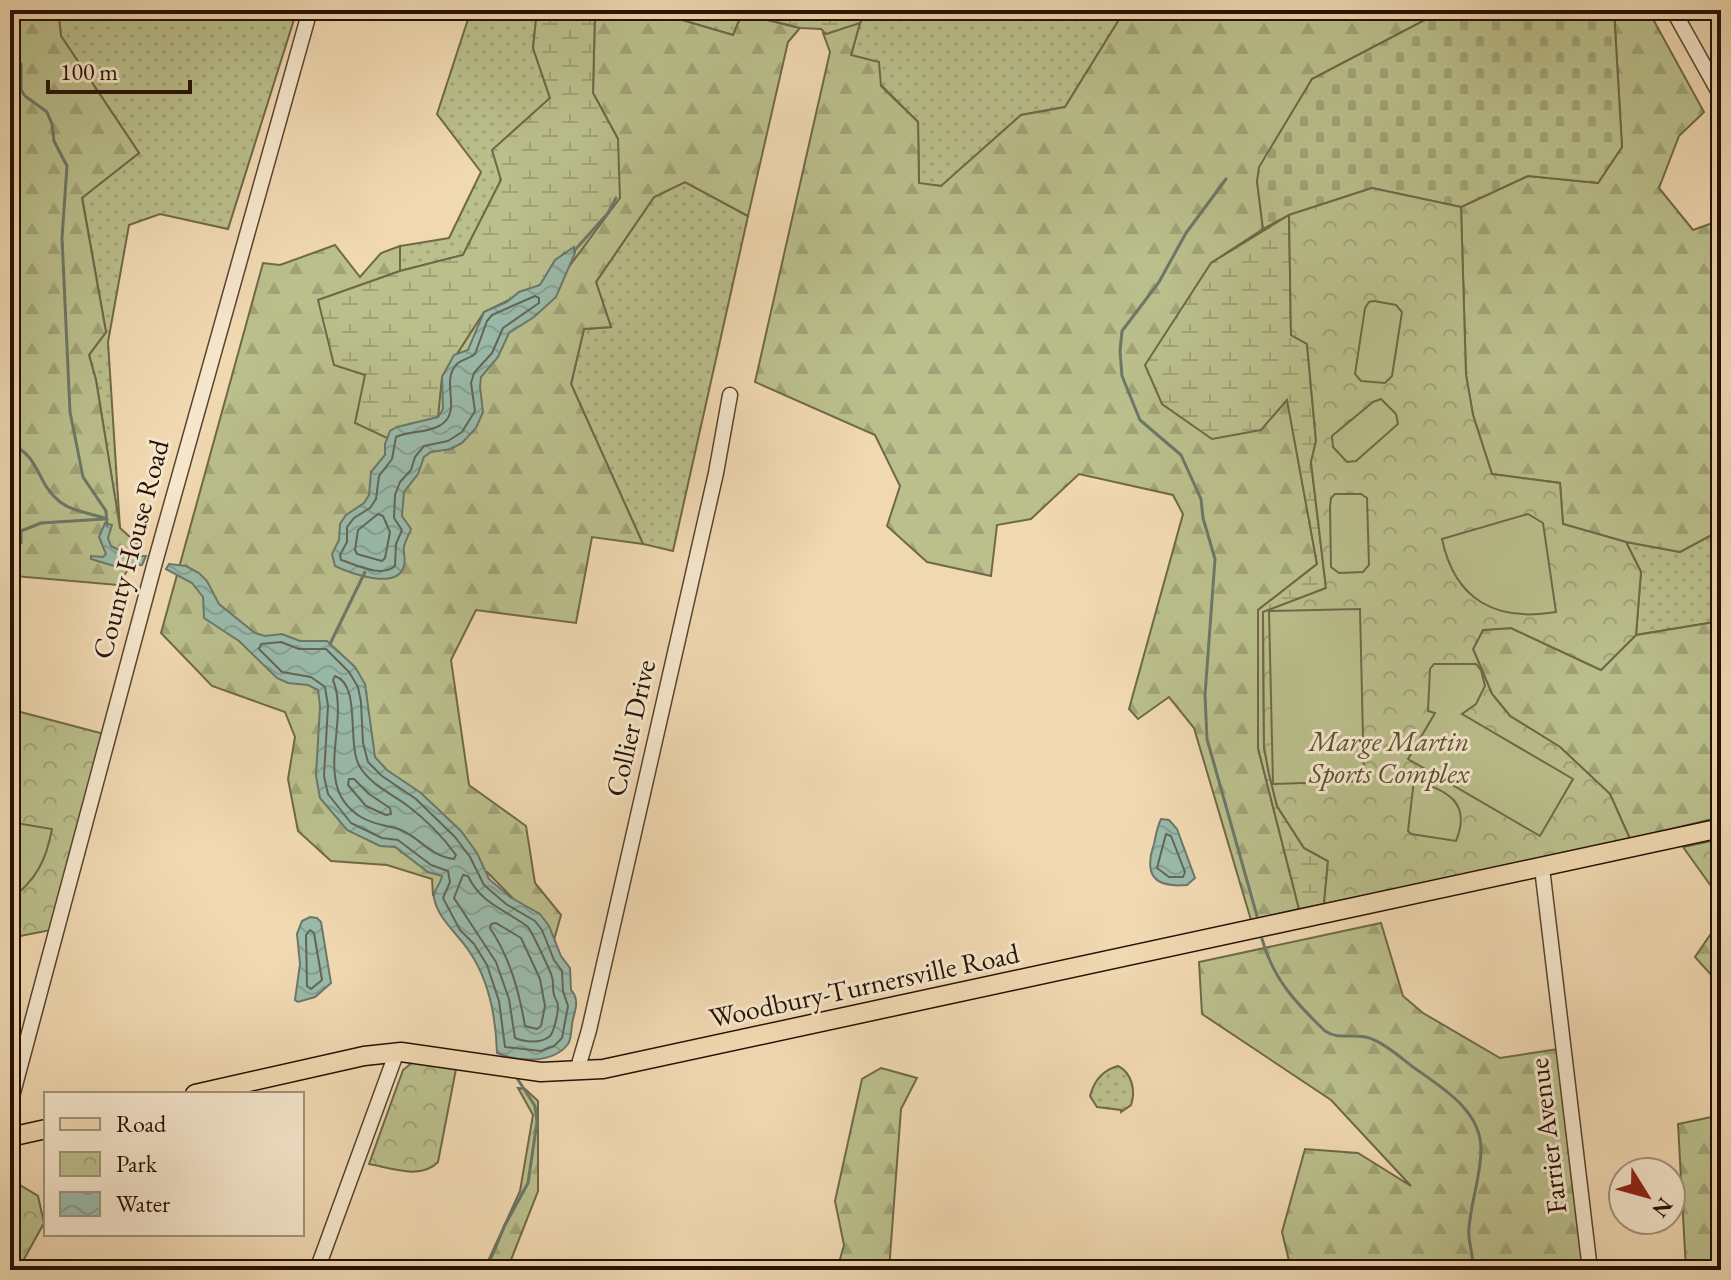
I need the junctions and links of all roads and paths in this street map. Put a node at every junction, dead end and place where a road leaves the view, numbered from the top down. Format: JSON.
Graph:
{"nodes":[{"id":1,"x":310,"y":10,"type":"edge"},
{"id":2,"x":1673,"y":10,"type":"edge"},
{"id":3,"x":1721,"y":96,"type":"edge"},
{"id":4,"x":730,"y":395,"type":"dead end"},
{"id":5,"x":1721,"y":828,"type":"edge"},
{"id":6,"x":1542,"y":868,"type":"junction"},
{"id":7,"x":396,"y":1054,"type":"junction"},
{"id":8,"x":577,"y":1071,"type":"junction"},
{"id":9,"x":204,"y":1092,"type":"edge"},
{"id":10,"x":10,"y":1104,"type":"edge"},
{"id":11,"x":44,"y":1129,"type":"edge"},
{"id":12,"x":10,"y":1137,"type":"edge"},
{"id":13,"x":317,"y":1270,"type":"edge"},
{"id":14,"x":1590,"y":1270,"type":"edge"}],
"edges":[{"from":1,"to":10,"type":"street","name":"County House Road"},
{"from":2,"to":3,"type":"street"},
{"from":4,"to":8,"type":"street","name":"Collier Drive"},
{"from":5,"to":6,"type":"main road"},
{"from":6,"to":8,"type":"main road","name":"Woodbury-Turnersville Road"},
{"from":6,"to":14,"type":"street","name":"Farrier Avenue"},
{"from":7,"to":8,"type":"main road","name":"Woodbury-Turnersville Road"},
{"from":7,"to":9,"type":"main road","name":"Woodbury-Turnersville Road"},
{"from":7,"to":13,"type":"street"},
{"from":11,"to":12,"type":"main road"}]}
